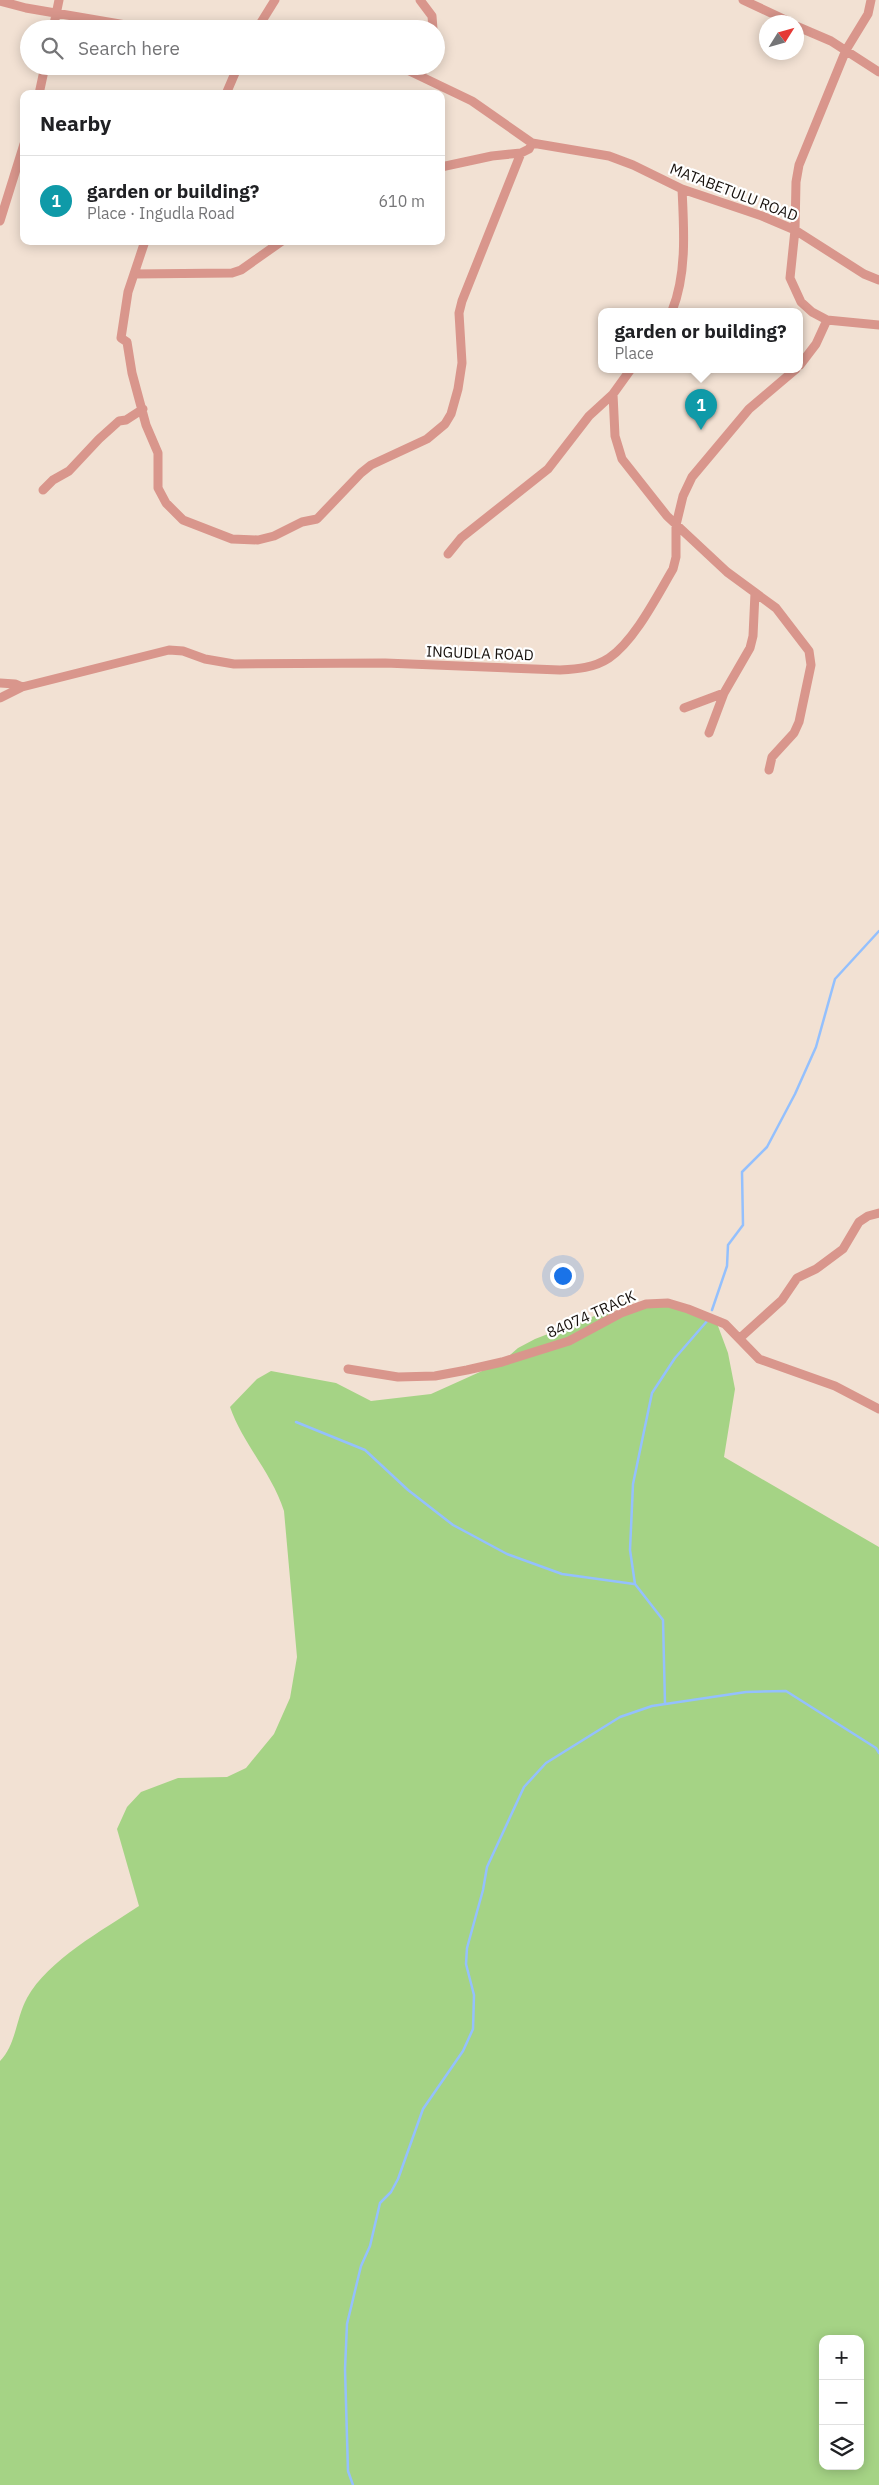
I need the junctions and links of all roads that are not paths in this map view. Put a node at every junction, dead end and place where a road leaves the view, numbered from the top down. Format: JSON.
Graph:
{"nodes":[{"id":1,"x":59,"y":0,"type":"edge"},
{"id":2,"x":275,"y":0,"type":"edge"},
{"id":3,"x":420,"y":0,"type":"edge"},
{"id":4,"x":742,"y":0,"type":"edge"},
{"id":5,"x":870,"y":0,"type":"edge"},
{"id":6,"x":0,"y":1,"type":"edge"},
{"id":7,"x":57,"y":14,"type":"junction"},
{"id":8,"x":775,"y":15,"type":"edge"},
{"id":9,"x":56,"y":20,"type":"edge"},
{"id":10,"x":94,"y":20,"type":"edge"},
{"id":11,"x":263,"y":20,"type":"edge"},
{"id":12,"x":432,"y":20,"type":"edge"},
{"id":13,"x":804,"y":29,"type":"edge"},
{"id":14,"x":846,"y":50,"type":"junction"},
{"id":15,"x":879,"y":72,"type":"edge"},
{"id":16,"x":44,"y":75,"type":"edge"},
{"id":17,"x":234,"y":75,"type":"edge"},
{"id":18,"x":421,"y":75,"type":"edge"},
{"id":19,"x":40,"y":90,"type":"edge"},
{"id":20,"x":228,"y":90,"type":"edge"},
{"id":21,"x":532,"y":143,"type":"junction"},
{"id":22,"x":521,"y":153,"type":"junction"},
{"id":23,"x":20,"y":157,"type":"edge"},
{"id":24,"x":445,"y":167,"type":"edge"},
{"id":25,"x":682,"y":190,"type":"junction"},
{"id":26,"x":0,"y":221,"type":"edge"},
{"id":27,"x":795,"y":230,"type":"junction"},
{"id":28,"x":144,"y":245,"type":"edge"},
{"id":29,"x":276,"y":245,"type":"edge"},
{"id":30,"x":134,"y":274,"type":"junction"},
{"id":31,"x":879,"y":280,"type":"edge"},
{"id":32,"x":673,"y":308,"type":"edge"},
{"id":33,"x":827,"y":320,"type":"junction"},
{"id":34,"x":879,"y":325,"type":"edge"},
{"id":35,"x":803,"y":361,"type":"edge"},
{"id":36,"x":628,"y":373,"type":"edge"},
{"id":37,"x":791,"y":373,"type":"edge"},
{"id":38,"x":612,"y":394,"type":"junction"},
{"id":39,"x":143,"y":409,"type":"junction"},
{"id":40,"x":43,"y":490,"type":"dead end"},
{"id":41,"x":676,"y":526,"type":"junction"},
{"id":42,"x":448,"y":554,"type":"dead end"},
{"id":43,"x":755,"y":593,"type":"junction"},
{"id":44,"x":0,"y":683,"type":"edge"},
{"id":45,"x":22,"y":688,"type":"junction"},
{"id":46,"x":724,"y":693,"type":"junction"},
{"id":47,"x":0,"y":698,"type":"edge"},
{"id":48,"x":684,"y":708,"type":"dead end"},
{"id":49,"x":709,"y":733,"type":"dead end"},
{"id":50,"x":769,"y":770,"type":"dead end"},
{"id":51,"x":879,"y":1213,"type":"edge"},
{"id":52,"x":740,"y":1338,"type":"junction"},
{"id":53,"x":348,"y":1370,"type":"dead end"},
{"id":54,"x":879,"y":1409,"type":"edge"}],
"edges":[{"from":1,"to":7,"type":"street"},
{"from":2,"to":11,"type":"street"},
{"from":3,"to":12,"type":"street"},
{"from":4,"to":8,"type":"street"},
{"from":5,"to":14,"type":"street"},
{"from":6,"to":7,"type":"street"},
{"from":7,"to":9,"type":"street"},
{"from":7,"to":10,"type":"street"},
{"from":13,"to":14,"type":"street"},
{"from":14,"to":15,"type":"street"},
{"from":14,"to":27,"type":"street"},
{"from":16,"to":19,"type":"street"},
{"from":17,"to":20,"type":"street"},
{"from":18,"to":21,"type":"street","name":"MATABETULU ROAD"},
{"from":21,"to":22,"type":"street"},
{"from":21,"to":25,"type":"street","name":"MATABETULU ROAD"},
{"from":22,"to":24,"type":"street"},
{"from":22,"to":39,"type":"street"},
{"from":23,"to":26,"type":"street"},
{"from":25,"to":27,"type":"street","name":"MATABETULU ROAD"},
{"from":25,"to":32,"type":"street"},
{"from":27,"to":31,"type":"street","name":"MATABETULU ROAD"},
{"from":27,"to":33,"type":"street"},
{"from":28,"to":30,"type":"street"},
{"from":29,"to":30,"type":"street"},
{"from":30,"to":39,"type":"street"},
{"from":33,"to":34,"type":"street"},
{"from":33,"to":35,"type":"street"},
{"from":36,"to":38,"type":"street"},
{"from":37,"to":41,"type":"street","name":"INGUDLA ROAD"},
{"from":38,"to":41,"type":"street"},
{"from":38,"to":42,"type":"street"},
{"from":39,"to":40,"type":"street"},
{"from":41,"to":43,"type":"street"},
{"from":41,"to":45,"type":"street","name":"INGUDLA ROAD"},
{"from":43,"to":46,"type":"street"},
{"from":43,"to":50,"type":"street"},
{"from":44,"to":45,"type":"street"},
{"from":45,"to":47,"type":"street","name":"INGUDLA ROAD"},
{"from":46,"to":48,"type":"street"},
{"from":46,"to":49,"type":"street"},
{"from":51,"to":52,"type":"street"},
{"from":52,"to":53,"type":"street","name":"84074 TRACK"},
{"from":52,"to":54,"type":"street","name":"84074 TRACK"}]}
